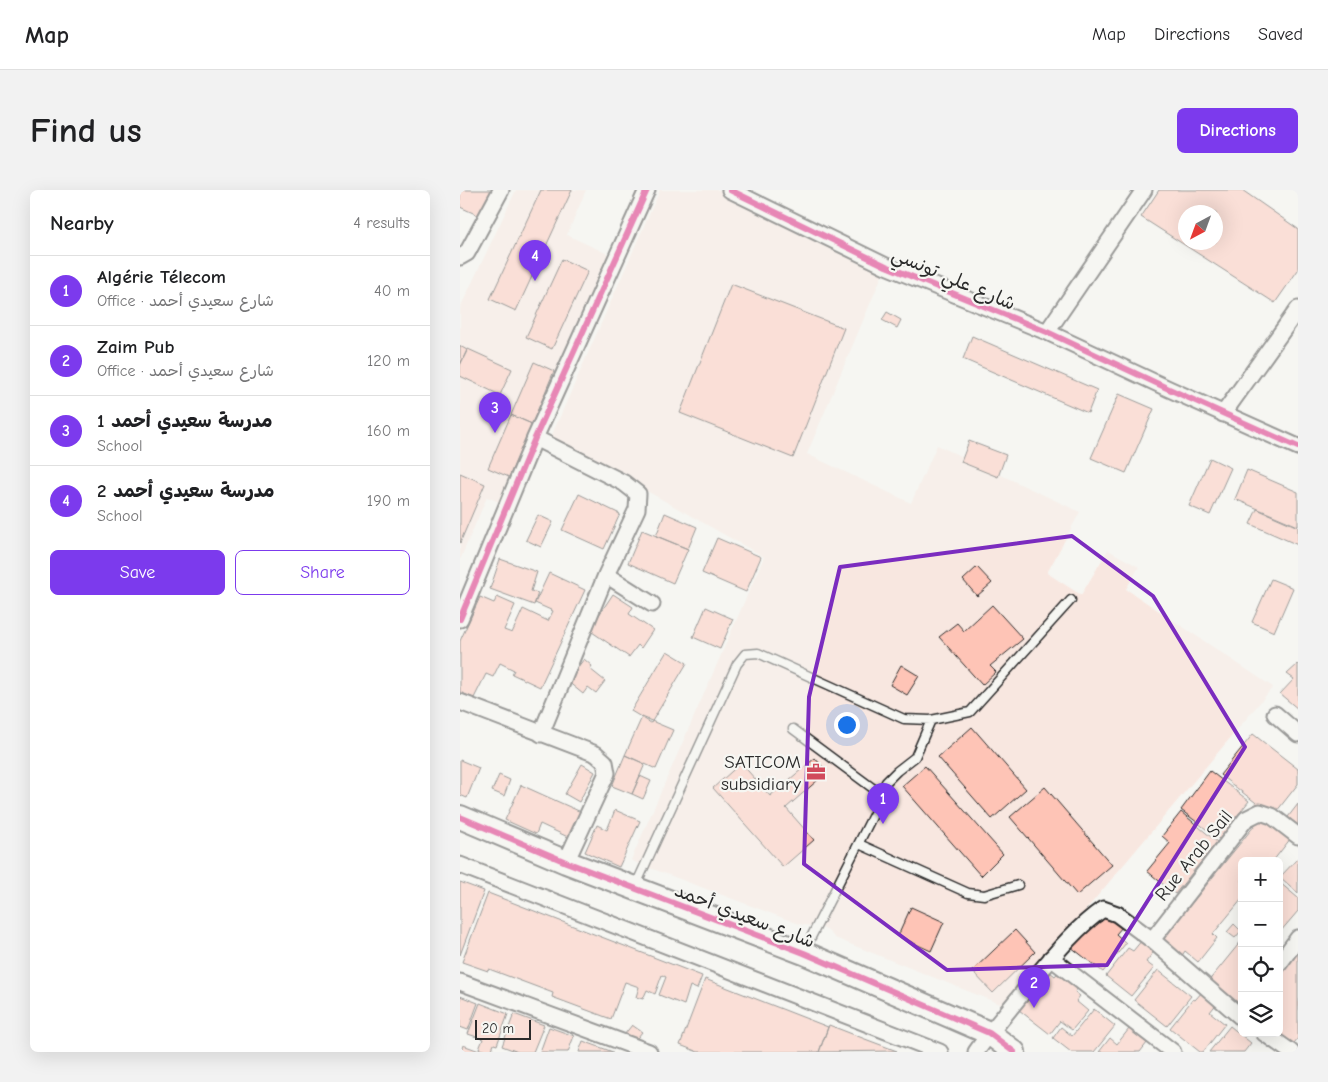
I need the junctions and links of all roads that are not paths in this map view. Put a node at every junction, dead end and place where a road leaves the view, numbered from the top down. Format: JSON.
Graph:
{"nodes":[{"id":1,"x":501,"y":190,"type":"edge"},
{"id":2,"x":647,"y":190,"type":"edge"},
{"id":3,"x":730,"y":190,"type":"edge"},
{"id":4,"x":1144,"y":190,"type":"edge"},
{"id":5,"x":460,"y":257,"type":"edge"},
{"id":6,"x":1298,"y":309,"type":"edge"},
{"id":7,"x":1047,"y":332,"type":"junction"},
{"id":8,"x":1223,"y":414,"type":"junction"},
{"id":9,"x":535,"y":438,"type":"junction"},
{"id":10,"x":1298,"y":447,"type":"edge"},
{"id":11,"x":606,"y":574,"type":"junction"},
{"id":12,"x":1071,"y":600,"type":"dead end"},
{"id":13,"x":652,"y":604,"type":"dead end"},
{"id":14,"x":460,"y":619,"type":"edge"},
{"id":15,"x":460,"y":702,"type":"edge"},
{"id":16,"x":1276,"y":714,"type":"dead end"},
{"id":17,"x":931,"y":720,"type":"junction"},
{"id":18,"x":793,"y":729,"type":"dead end"},
{"id":19,"x":541,"y":734,"type":"junction"},
{"id":20,"x":1298,"y":734,"type":"edge"},
{"id":21,"x":882,"y":795,"type":"junction"},
{"id":22,"x":460,"y":817,"type":"edge"},
{"id":23,"x":1298,"y":836,"type":"edge"},
{"id":24,"x":859,"y":844,"type":"junction"},
{"id":25,"x":566,"y":862,"type":"junction"},
{"id":26,"x":460,"y":864,"type":"edge"},
{"id":27,"x":1018,"y":885,"type":"dead end"},
{"id":28,"x":634,"y":889,"type":"junction"},
{"id":29,"x":1298,"y":938,"type":"edge"},
{"id":30,"x":1152,"y":940,"type":"junction"},
{"id":31,"x":804,"y":953,"type":"junction"},
{"id":32,"x":1051,"y":958,"type":"junction"},
{"id":33,"x":1283,"y":959,"type":"edge"},
{"id":34,"x":460,"y":982,"type":"edge"},
{"id":35,"x":1238,"y":1015,"type":"edge"},
{"id":36,"x":989,"y":1033,"type":"junction"},
{"id":37,"x":1270,"y":1037,"type":"edge"},
{"id":38,"x":649,"y":1052,"type":"edge"},
{"id":39,"x":940,"y":1052,"type":"edge"},
{"id":40,"x":976,"y":1052,"type":"edge"},
{"id":41,"x":1014,"y":1052,"type":"edge"},
{"id":42,"x":1173,"y":1052,"type":"edge"},
{"id":43,"x":1291,"y":1052,"type":"edge"}],
"edges":[{"from":1,"to":5,"type":"street"},
{"from":2,"to":9,"type":"street"},
{"from":3,"to":7,"type":"street","name":"شارع علي تونسي"},
{"from":4,"to":7,"type":"street"},
{"from":6,"to":8,"type":"street"},
{"from":7,"to":8,"type":"street","name":"شارع علي تونسي"},
{"from":8,"to":10,"type":"street","name":"شارع علي تونسي"},
{"from":9,"to":11,"type":"street"},
{"from":9,"to":14,"type":"street"},
{"from":11,"to":13,"type":"street"},
{"from":11,"to":19,"type":"street"},
{"from":12,"to":17,"type":"lane"},
{"from":15,"to":19,"type":"street"},
{"from":16,"to":20,"type":"street"},
{"from":17,"to":21,"type":"lane"},
{"from":17,"to":28,"type":"lane"},
{"from":18,"to":21,"type":"lane"},
{"from":19,"to":25,"type":"street"},
{"from":21,"to":24,"type":"lane"},
{"from":22,"to":25,"type":"street","name":"شارع سعيدي أحمد"},
{"from":23,"to":30,"type":"street","name":"Rue Arab Sail"},
{"from":24,"to":27,"type":"lane"},
{"from":24,"to":31,"type":"lane"},
{"from":25,"to":28,"type":"street","name":"شارع سعيدي أحمد"},
{"from":26,"to":39,"type":"street"},
{"from":28,"to":31,"type":"street","name":"شارع سعيدي أحمد"},
{"from":29,"to":33,"type":"street"},
{"from":30,"to":32,"type":"street"},
{"from":30,"to":35,"type":"street"},
{"from":31,"to":36,"type":"street","name":"شارع سعيدي أحمد"},
{"from":32,"to":36,"type":"street"},
{"from":32,"to":42,"type":"street"},
{"from":34,"to":38,"type":"street"},
{"from":36,"to":40,"type":"street"},
{"from":36,"to":41,"type":"street","name":"شارع سعيدي أحمد"},
{"from":37,"to":43,"type":"street"}]}
